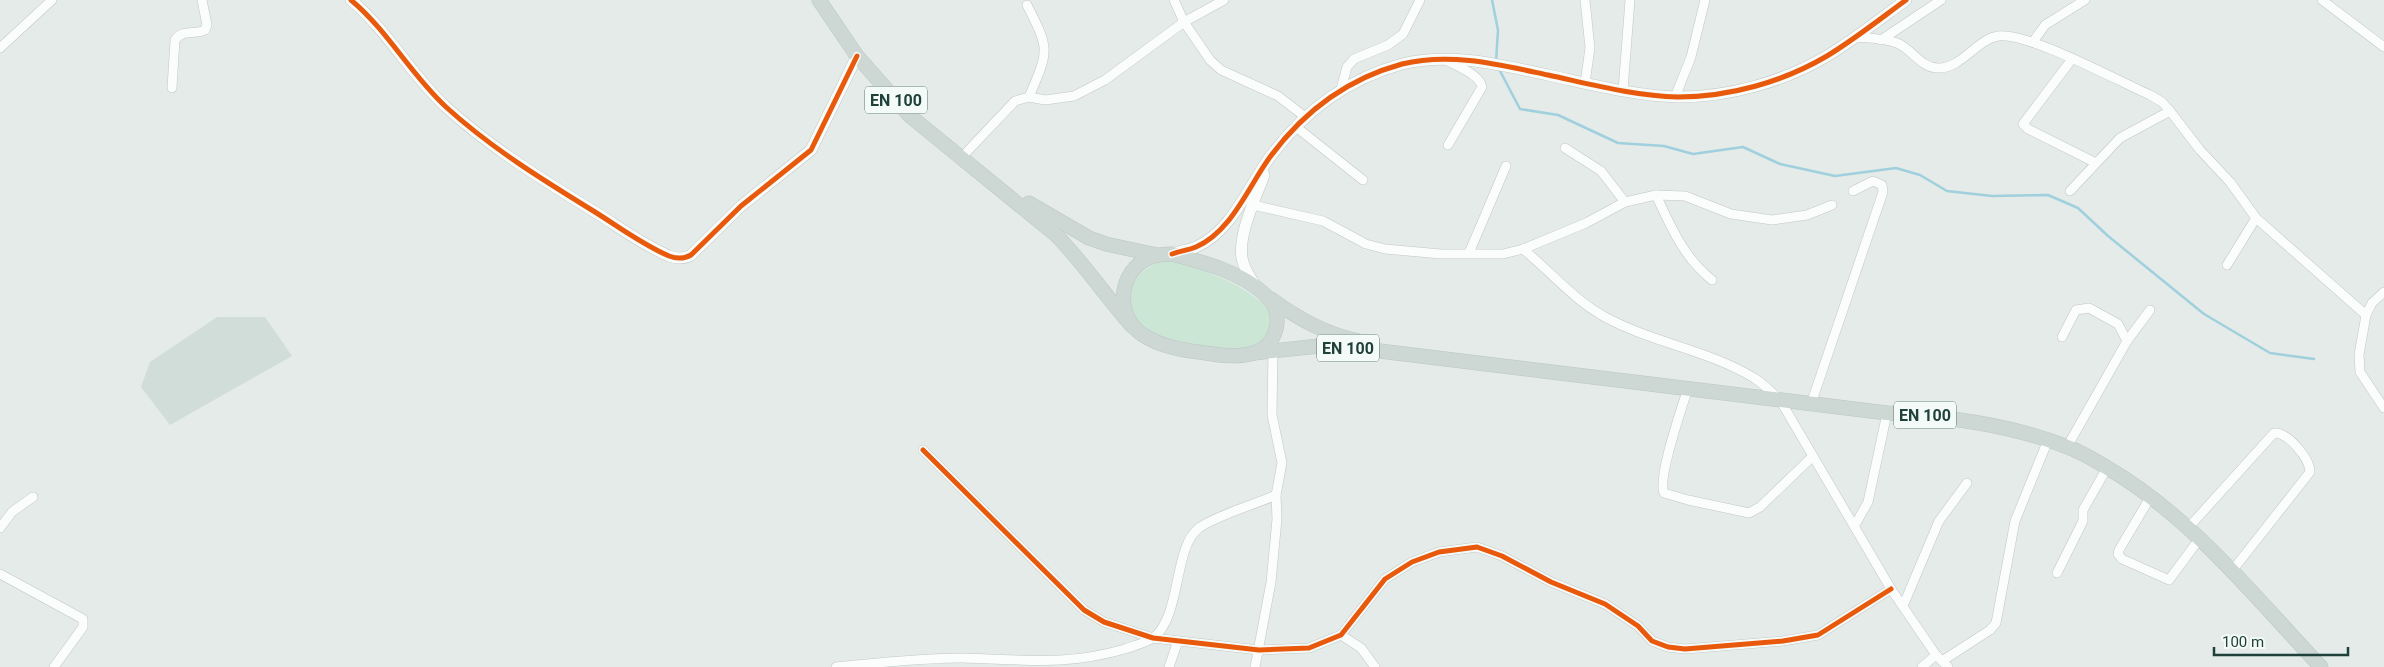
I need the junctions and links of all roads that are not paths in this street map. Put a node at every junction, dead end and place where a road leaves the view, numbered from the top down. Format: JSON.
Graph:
{"nodes":[{"id":1,"x":52,"y":0,"type":"edge"},
{"id":2,"x":202,"y":0,"type":"edge"},
{"id":3,"x":351,"y":0,"type":"edge"},
{"id":4,"x":820,"y":0,"type":"edge"},
{"id":5,"x":1174,"y":0,"type":"edge"},
{"id":6,"x":1224,"y":0,"type":"edge"},
{"id":7,"x":1420,"y":0,"type":"edge"},
{"id":8,"x":1585,"y":0,"type":"edge"},
{"id":9,"x":1630,"y":0,"type":"edge"},
{"id":10,"x":1705,"y":0,"type":"edge"},
{"id":11,"x":1906,"y":0,"type":"edge"},
{"id":12,"x":1941,"y":0,"type":"edge"},
{"id":13,"x":2086,"y":0,"type":"edge"},
{"id":14,"x":2322,"y":0,"type":"edge"},
{"id":15,"x":1027,"y":5,"type":"dead end"},
{"id":16,"x":1184,"y":22,"type":"junction"},
{"id":17,"x":1855,"y":37,"type":"junction"},
{"id":18,"x":1881,"y":40,"type":"junction"},
{"id":19,"x":2033,"y":42,"type":"junction"},
{"id":20,"x":2384,"y":47,"type":"edge"},
{"id":21,"x":0,"y":48,"type":"edge"},
{"id":22,"x":857,"y":56,"type":"junction"},
{"id":23,"x":1442,"y":58,"type":"junction"},
{"id":24,"x":2072,"y":60,"type":"junction"},
{"id":25,"x":1585,"y":83,"type":"junction"},
{"id":26,"x":172,"y":88,"type":"dead end"},
{"id":27,"x":1341,"y":89,"type":"junction"},
{"id":28,"x":1623,"y":90,"type":"junction"},
{"id":29,"x":1029,"y":97,"type":"junction"},
{"id":30,"x":1675,"y":97,"type":"junction"},
{"id":31,"x":2170,"y":111,"type":"junction"},
{"id":32,"x":1304,"y":116,"type":"junction"},
{"id":33,"x":1296,"y":126,"type":"junction"},
{"id":34,"x":1448,"y":145,"type":"dead end"},
{"id":35,"x":1565,"y":148,"type":"dead end"},
{"id":36,"x":1270,"y":157,"type":"junction"},
{"id":37,"x":961,"y":158,"type":"junction"},
{"id":38,"x":2096,"y":163,"type":"junction"},
{"id":39,"x":1506,"y":166,"type":"dead end"},
{"id":40,"x":1363,"y":180,"type":"dead end"},
{"id":41,"x":991,"y":182,"type":"junction"},
{"id":42,"x":1853,"y":191,"type":"dead end"},
{"id":43,"x":2070,"y":191,"type":"dead end"},
{"id":44,"x":1656,"y":195,"type":"junction"},
{"id":45,"x":1625,"y":202,"type":"junction"},
{"id":46,"x":1253,"y":205,"type":"junction"},
{"id":47,"x":1832,"y":205,"type":"dead end"},
{"id":48,"x":2256,"y":218,"type":"junction"},
{"id":49,"x":1523,"y":249,"type":"junction"},
{"id":50,"x":1469,"y":253,"type":"junction"},
{"id":51,"x":1157,"y":254,"type":"junction"},
{"id":52,"x":1172,"y":254,"type":"junction"},
{"id":53,"x":2227,"y":265,"type":"dead end"},
{"id":54,"x":1712,"y":280,"type":"dead end"},
{"id":55,"x":2384,"y":292,"type":"edge"},
{"id":56,"x":1264,"y":294,"type":"junction"},
{"id":57,"x":2150,"y":310,"type":"dead end"},
{"id":58,"x":2366,"y":315,"type":"junction"},
{"id":59,"x":1132,"y":326,"type":"junction"},
{"id":60,"x":2062,"y":337,"type":"dead end"},
{"id":61,"x":2127,"y":341,"type":"junction"},
{"id":62,"x":1273,"y":350,"type":"junction"},
{"id":63,"x":1254,"y":353,"type":"junction"},
{"id":64,"x":1443,"y":358,"type":"junction"},
{"id":65,"x":1688,"y":388,"type":"junction"},
{"id":66,"x":1780,"y":400,"type":"junction"},
{"id":67,"x":1812,"y":404,"type":"junction"},
{"id":68,"x":2384,"y":408,"type":"edge"},
{"id":69,"x":1887,"y":413,"type":"junction"},
{"id":70,"x":2048,"y":440,"type":"junction"},
{"id":71,"x":2067,"y":446,"type":"junction"},
{"id":72,"x":923,"y":450,"type":"dead end"},
{"id":73,"x":1814,"y":456,"type":"junction"},
{"id":74,"x":2107,"y":468,"type":"junction"},
{"id":75,"x":1967,"y":483,"type":"dead end"},
{"id":76,"x":1276,"y":495,"type":"junction"},
{"id":77,"x":2151,"y":496,"type":"junction"},
{"id":78,"x":33,"y":497,"type":"dead end"},
{"id":79,"x":1855,"y":525,"type":"junction"},
{"id":80,"x":2189,"y":527,"type":"junction"},
{"id":81,"x":0,"y":528,"type":"edge"},
{"id":82,"x":2200,"y":538,"type":"junction"},
{"id":83,"x":2232,"y":572,"type":"junction"},
{"id":84,"x":0,"y":574,"type":"edge"},
{"id":85,"x":2057,"y":574,"type":"dead end"},
{"id":86,"x":1892,"y":589,"type":"junction"},
{"id":87,"x":1903,"y":606,"type":"junction"},
{"id":88,"x":1341,"y":635,"type":"junction"},
{"id":89,"x":1153,"y":638,"type":"junction"},
{"id":90,"x":1178,"y":641,"type":"junction"},
{"id":91,"x":1259,"y":650,"type":"junction"},
{"id":92,"x":1942,"y":661,"type":"edge"},
{"id":93,"x":54,"y":667,"type":"edge"},
{"id":94,"x":836,"y":667,"type":"edge"},
{"id":95,"x":1054,"y":667,"type":"edge"},
{"id":96,"x":1169,"y":667,"type":"edge"},
{"id":97,"x":1255,"y":667,"type":"edge"},
{"id":98,"x":1376,"y":667,"type":"edge"},
{"id":99,"x":1922,"y":667,"type":"edge"},
{"id":100,"x":2321,"y":667,"type":"edge"}],
"edges":[{"from":1,"to":21,"type":"street"},
{"from":2,"to":26,"type":"street"},
{"from":3,"to":22,"type":"street"},
{"from":4,"to":22,"type":"main road","number":"EN 100"},
{"from":5,"to":16,"type":"street"},
{"from":6,"to":16,"type":"street"},
{"from":7,"to":27,"type":"street"},
{"from":8,"to":25,"type":"street"},
{"from":9,"to":28,"type":"street"},
{"from":10,"to":30,"type":"street"},
{"from":11,"to":17,"type":"street"},
{"from":12,"to":18,"type":"street"},
{"from":13,"to":19,"type":"street"},
{"from":14,"to":20,"type":"street"},
{"from":15,"to":29,"type":"street"},
{"from":16,"to":29,"type":"street"},
{"from":16,"to":32,"type":"street"},
{"from":17,"to":18,"type":"street"},
{"from":17,"to":30,"type":"street"},
{"from":18,"to":19,"type":"street"},
{"from":19,"to":24,"type":"street"},
{"from":22,"to":37,"type":"main road","number":"EN 100"},
{"from":23,"to":25,"type":"street"},
{"from":23,"to":27,"type":"street"},
{"from":23,"to":34,"type":"street"},
{"from":24,"to":31,"type":"street"},
{"from":24,"to":38,"type":"street"},
{"from":25,"to":28,"type":"street"},
{"from":27,"to":32,"type":"street"},
{"from":28,"to":30,"type":"street"},
{"from":29,"to":37,"type":"street"},
{"from":31,"to":38,"type":"street"},
{"from":31,"to":48,"type":"street"},
{"from":32,"to":33,"type":"street"},
{"from":33,"to":36,"type":"street"},
{"from":33,"to":40,"type":"street"},
{"from":35,"to":45,"type":"street"},
{"from":36,"to":46,"type":"street"},
{"from":36,"to":52,"type":"street"},
{"from":37,"to":41,"type":"main road","number":"EN 100"},
{"from":38,"to":43,"type":"street"},
{"from":39,"to":50,"type":"street"},
{"from":41,"to":51,"type":"main road","number":"EN 100"},
{"from":41,"to":59,"type":"main road","number":"EN 100"},
{"from":42,"to":67,"type":"street"},
{"from":44,"to":45,"type":"street"},
{"from":44,"to":47,"type":"street"},
{"from":44,"to":54,"type":"street"},
{"from":45,"to":49,"type":"street"},
{"from":46,"to":50,"type":"street"},
{"from":46,"to":56,"type":"street"},
{"from":48,"to":53,"type":"street"},
{"from":48,"to":58,"type":"street"},
{"from":49,"to":50,"type":"street"},
{"from":49,"to":66,"type":"street"},
{"from":51,"to":52,"type":"main road","number":"EN 100"},
{"from":51,"to":59,"type":"main road"},
{"from":52,"to":56,"type":"main road","number":"EN 100"},
{"from":55,"to":58,"type":"street"},
{"from":56,"to":63,"type":"main road"},
{"from":56,"to":64,"type":"main road","number":"EN 100"},
{"from":57,"to":61,"type":"street"},
{"from":58,"to":68,"type":"street"},
{"from":59,"to":63,"type":"main road","number":"EN 100"},
{"from":60,"to":61,"type":"street"},
{"from":61,"to":71,"type":"street"},
{"from":62,"to":63,"type":"main road","number":"EN 100"},
{"from":62,"to":64,"type":"main road","number":"EN 100"},
{"from":62,"to":76,"type":"street"},
{"from":64,"to":65,"type":"main road","number":"EN 100"},
{"from":65,"to":66,"type":"main road","number":"EN 100"},
{"from":65,"to":73,"type":"street"},
{"from":66,"to":67,"type":"main road","number":"EN 100"},
{"from":66,"to":73,"type":"street"},
{"from":67,"to":69,"type":"main road","number":"EN 100"},
{"from":69,"to":70,"type":"main road","number":"EN 100"},
{"from":69,"to":79,"type":"street"},
{"from":70,"to":71,"type":"main road","number":"EN 100"},
{"from":70,"to":92,"type":"street"},
{"from":71,"to":74,"type":"main road","number":"EN 100"},
{"from":72,"to":89,"type":"street"},
{"from":73,"to":79,"type":"street"},
{"from":74,"to":77,"type":"main road","number":"EN 100"},
{"from":74,"to":85,"type":"street"},
{"from":75,"to":87,"type":"street"},
{"from":76,"to":89,"type":"street"},
{"from":76,"to":91,"type":"street"},
{"from":77,"to":80,"type":"main road","number":"EN 100"},
{"from":77,"to":82,"type":"street"},
{"from":78,"to":81,"type":"street"},
{"from":79,"to":86,"type":"street"},
{"from":80,"to":82,"type":"main road","number":"EN 100"},
{"from":80,"to":83,"type":"street"},
{"from":82,"to":83,"type":"main road","number":"EN 100"},
{"from":83,"to":100,"type":"main road","number":"EN 100"},
{"from":84,"to":93,"type":"street"},
{"from":86,"to":87,"type":"street"},
{"from":86,"to":88,"type":"street"},
{"from":87,"to":92,"type":"street"},
{"from":88,"to":91,"type":"street"},
{"from":88,"to":98,"type":"street"},
{"from":89,"to":90,"type":"street"},
{"from":89,"to":95,"type":"street"},
{"from":90,"to":91,"type":"street"},
{"from":90,"to":96,"type":"street"},
{"from":91,"to":97,"type":"street"},
{"from":92,"to":99,"type":"street"},
{"from":94,"to":95,"type":"street"}]}
